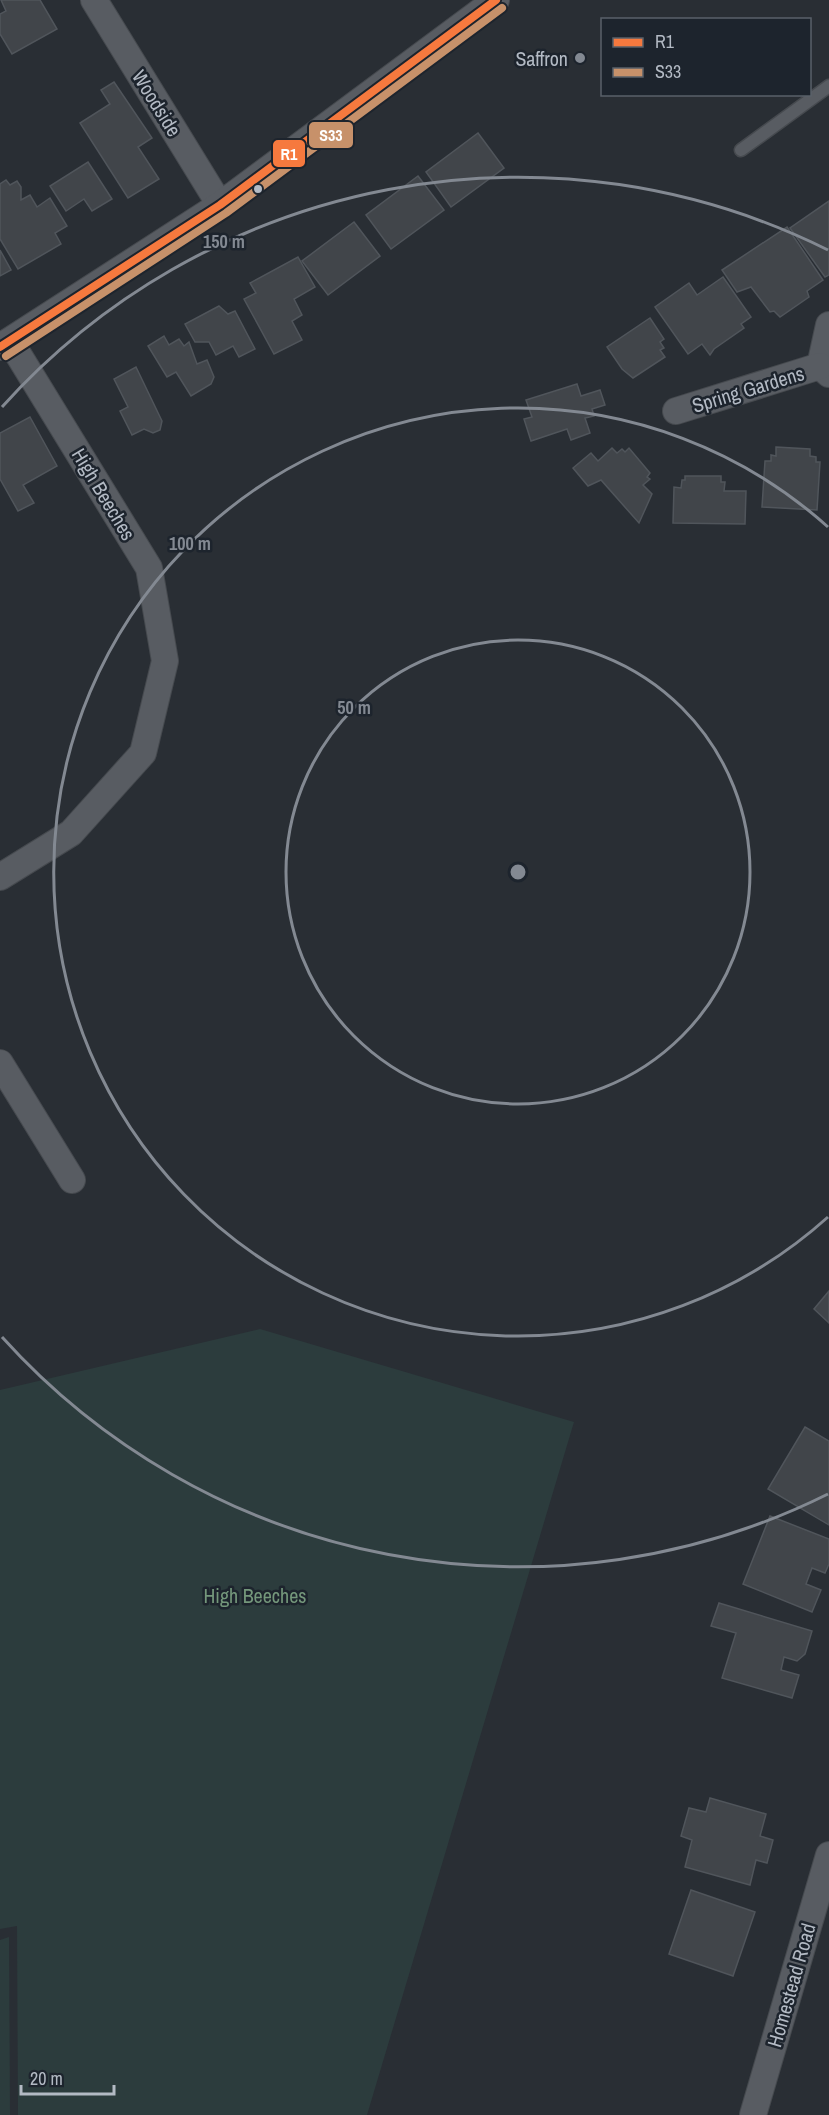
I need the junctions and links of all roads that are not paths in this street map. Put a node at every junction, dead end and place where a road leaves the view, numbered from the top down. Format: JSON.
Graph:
{"nodes":[{"id":1,"x":94,"y":0,"type":"edge"},
{"id":2,"x":496,"y":0,"type":"edge"},
{"id":3,"x":829,"y":86,"type":"edge"},
{"id":4,"x":741,"y":150,"type":"dead end"},
{"id":5,"x":220,"y":206,"type":"junction"},
{"id":6,"x":829,"y":325,"type":"edge"},
{"id":7,"x":5,"y":344,"type":"edge"},
{"id":8,"x":824,"y":370,"type":"edge"},
{"id":9,"x":676,"y":411,"type":"dead end"},
{"id":10,"x":0,"y":877,"type":"edge"},
{"id":11,"x":0,"y":1063,"type":"edge"},
{"id":12,"x":72,"y":1180,"type":"dead end"},
{"id":13,"x":829,"y":1855,"type":"edge"},
{"id":14,"x":753,"y":2115,"type":"edge"}],
"edges":[{"from":1,"to":5,"type":"street","name":"Woodside"},
{"from":2,"to":5,"type":"street"},
{"from":3,"to":4,"type":"lane"},
{"from":5,"to":7,"type":"street"},
{"from":6,"to":8,"type":"street","name":"Spring Gardens"},
{"from":7,"to":10,"type":"street","name":"High Beeches"},
{"from":8,"to":9,"type":"street","name":"Spring Gardens"},
{"from":11,"to":12,"type":"street"},
{"from":13,"to":14,"type":"street","name":"Homestead Road"}]}
